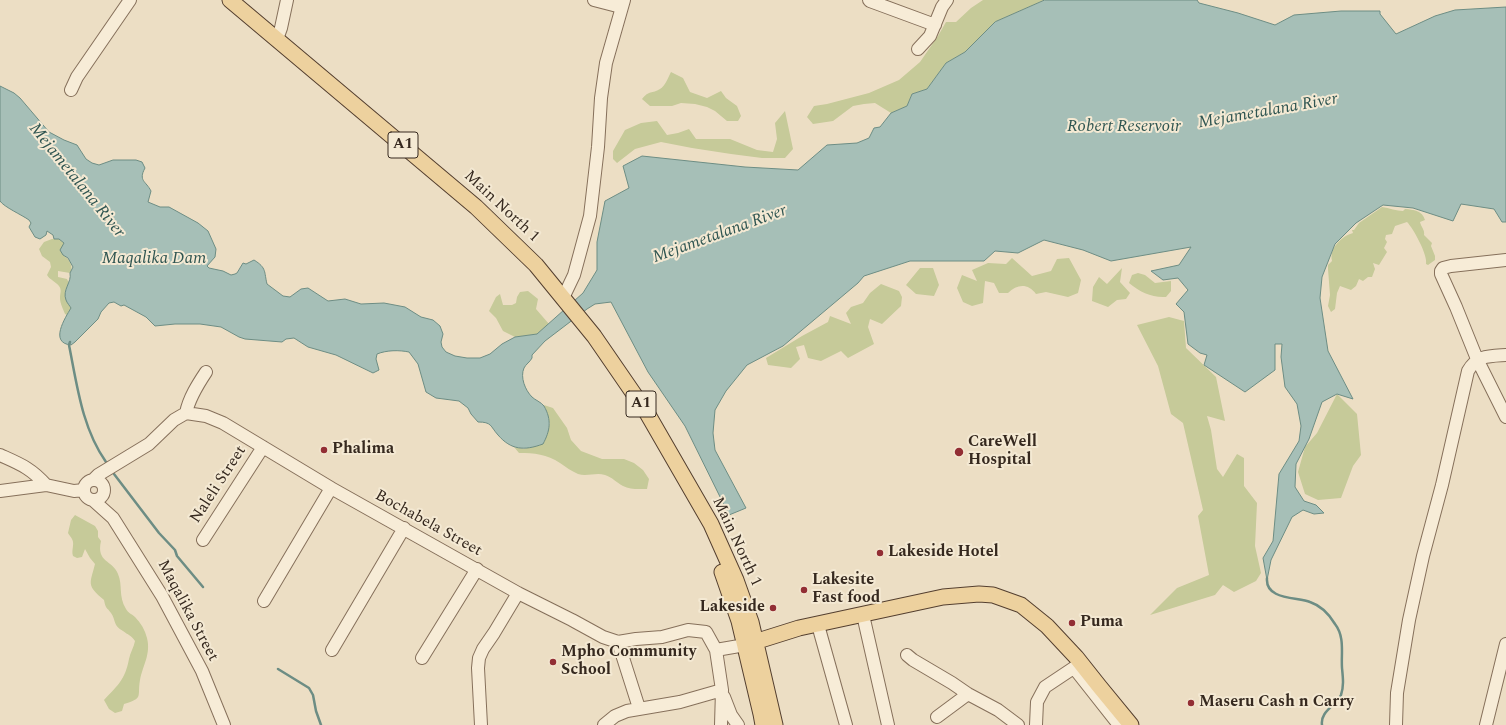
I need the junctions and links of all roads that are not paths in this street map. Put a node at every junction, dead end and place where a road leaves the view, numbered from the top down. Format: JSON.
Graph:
{"nodes":[{"id":1,"x":130,"y":0,"type":"edge"},
{"id":2,"x":230,"y":0,"type":"edge"},
{"id":3,"x":287,"y":0,"type":"edge"},
{"id":4,"x":594,"y":0,"type":"edge"},
{"id":5,"x":869,"y":0,"type":"edge"},
{"id":6,"x":947,"y":0,"type":"edge"},
{"id":7,"x":622,"y":4,"type":"edge"},
{"id":8,"x":935,"y":25,"type":"junction"},
{"id":9,"x":277,"y":39,"type":"junction"},
{"id":10,"x":918,"y":49,"type":"dead end"},
{"id":11,"x":71,"y":90,"type":"dead end"},
{"id":12,"x":1506,"y":260,"type":"edge"},
{"id":13,"x":565,"y":300,"type":"junction"},
{"id":14,"x":1506,"y":355,"type":"edge"},
{"id":15,"x":1477,"y":359,"type":"junction"},
{"id":16,"x":206,"y":372,"type":"dead end"},
{"id":17,"x":186,"y":413,"type":"junction"},
{"id":18,"x":1506,"y":417,"type":"edge"},
{"id":19,"x":262,"y":447,"type":"junction"},
{"id":20,"x":0,"y":455,"type":"edge"},
{"id":21,"x":46,"y":486,"type":"junction"},
{"id":22,"x":331,"y":488,"type":"junction"},
{"id":23,"x":99,"y":490,"type":"junction"},
{"id":24,"x":0,"y":491,"type":"edge"},
{"id":25,"x":404,"y":528,"type":"junction"},
{"id":26,"x":202,"y":540,"type":"dead end"},
{"id":27,"x":477,"y":570,"type":"junction"},
{"id":28,"x":518,"y":593,"type":"junction"},
{"id":29,"x":264,"y":601,"type":"dead end"},
{"id":30,"x":864,"y":615,"type":"junction"},
{"id":31,"x":818,"y":625,"type":"junction"},
{"id":32,"x":618,"y":642,"type":"junction"},
{"id":33,"x":751,"y":643,"type":"junction"},
{"id":34,"x":1506,"y":644,"type":"edge"},
{"id":35,"x":332,"y":650,"type":"dead end"},
{"id":36,"x":716,"y":650,"type":"junction"},
{"id":37,"x":907,"y":655,"type":"dead end"},
{"id":38,"x":422,"y":658,"type":"dead end"},
{"id":39,"x":1077,"y":665,"type":"junction"},
{"id":40,"x":722,"y":690,"type":"junction"},
{"id":41,"x":968,"y":694,"type":"junction"},
{"id":42,"x":639,"y":708,"type":"junction"},
{"id":43,"x":938,"y":717,"type":"dead end"},
{"id":44,"x":224,"y":725,"type":"edge"},
{"id":45,"x":481,"y":725,"type":"edge"},
{"id":46,"x":604,"y":725,"type":"edge"},
{"id":47,"x":721,"y":725,"type":"edge"},
{"id":48,"x":738,"y":725,"type":"edge"},
{"id":49,"x":762,"y":725,"type":"edge"},
{"id":50,"x":775,"y":725,"type":"edge"},
{"id":51,"x":846,"y":725,"type":"edge"},
{"id":52,"x":888,"y":725,"type":"edge"},
{"id":53,"x":1018,"y":725,"type":"edge"},
{"id":54,"x":1036,"y":725,"type":"edge"},
{"id":55,"x":1119,"y":725,"type":"edge"},
{"id":56,"x":1131,"y":725,"type":"edge"},
{"id":57,"x":1396,"y":725,"type":"edge"},
{"id":58,"x":1486,"y":725,"type":"edge"}],
"edges":[{"from":1,"to":11,"type":"street"},
{"from":2,"to":9,"type":"main road","name":"Main North 1","number":"A1"},
{"from":3,"to":9,"type":"street"},
{"from":4,"to":7,"type":"street"},
{"from":5,"to":8,"type":"street"},
{"from":6,"to":8,"type":"street"},
{"from":7,"to":13,"type":"street"},
{"from":8,"to":10,"type":"street"},
{"from":9,"to":13,"type":"main road","name":"Main North 1","number":"A1"},
{"from":12,"to":15,"type":"street"},
{"from":13,"to":33,"type":"main road","name":"Main North 1","number":"A1"},
{"from":14,"to":15,"type":"street"},
{"from":15,"to":18,"type":"street"},
{"from":15,"to":57,"type":"street"},
{"from":16,"to":17,"type":"street"},
{"from":17,"to":19,"type":"street","name":"Bochabela Street"},
{"from":17,"to":23,"type":"street"},
{"from":19,"to":22,"type":"street","name":"Bochabela Street"},
{"from":19,"to":26,"type":"street","name":"Naleli Street"},
{"from":20,"to":21,"type":"street"},
{"from":21,"to":23,"type":"street"},
{"from":21,"to":24,"type":"street"},
{"from":22,"to":25,"type":"street","name":"Bochabela Street"},
{"from":22,"to":29,"type":"street"},
{"from":23,"to":44,"type":"street","name":"Maqalika Street"},
{"from":25,"to":27,"type":"street","name":"Bochabela Street"},
{"from":25,"to":35,"type":"street"},
{"from":27,"to":28,"type":"street","name":"Bochabela Street"},
{"from":27,"to":38,"type":"street"},
{"from":28,"to":32,"type":"street","name":"Bochabela Street"},
{"from":28,"to":45,"type":"street"},
{"from":30,"to":31,"type":"main road"},
{"from":30,"to":39,"type":"main road"},
{"from":30,"to":52,"type":"street"},
{"from":31,"to":33,"type":"main road"},
{"from":31,"to":51,"type":"street"},
{"from":32,"to":36,"type":"street","name":"Bochabela Street"},
{"from":32,"to":42,"type":"street"},
{"from":33,"to":36,"type":"street"},
{"from":33,"to":49,"type":"main road","name":"Main North 1","number":"A1"},
{"from":33,"to":50,"type":"main road","name":"Main North 1","number":"A1"},
{"from":34,"to":58,"type":"street"},
{"from":36,"to":40,"type":"street"},
{"from":37,"to":41,"type":"street"},
{"from":39,"to":54,"type":"street"},
{"from":39,"to":55,"type":"street"},
{"from":39,"to":56,"type":"main road"},
{"from":40,"to":42,"type":"street"},
{"from":40,"to":47,"type":"street"},
{"from":40,"to":48,"type":"street"},
{"from":41,"to":43,"type":"street"},
{"from":41,"to":53,"type":"street"},
{"from":42,"to":46,"type":"street"}]}
